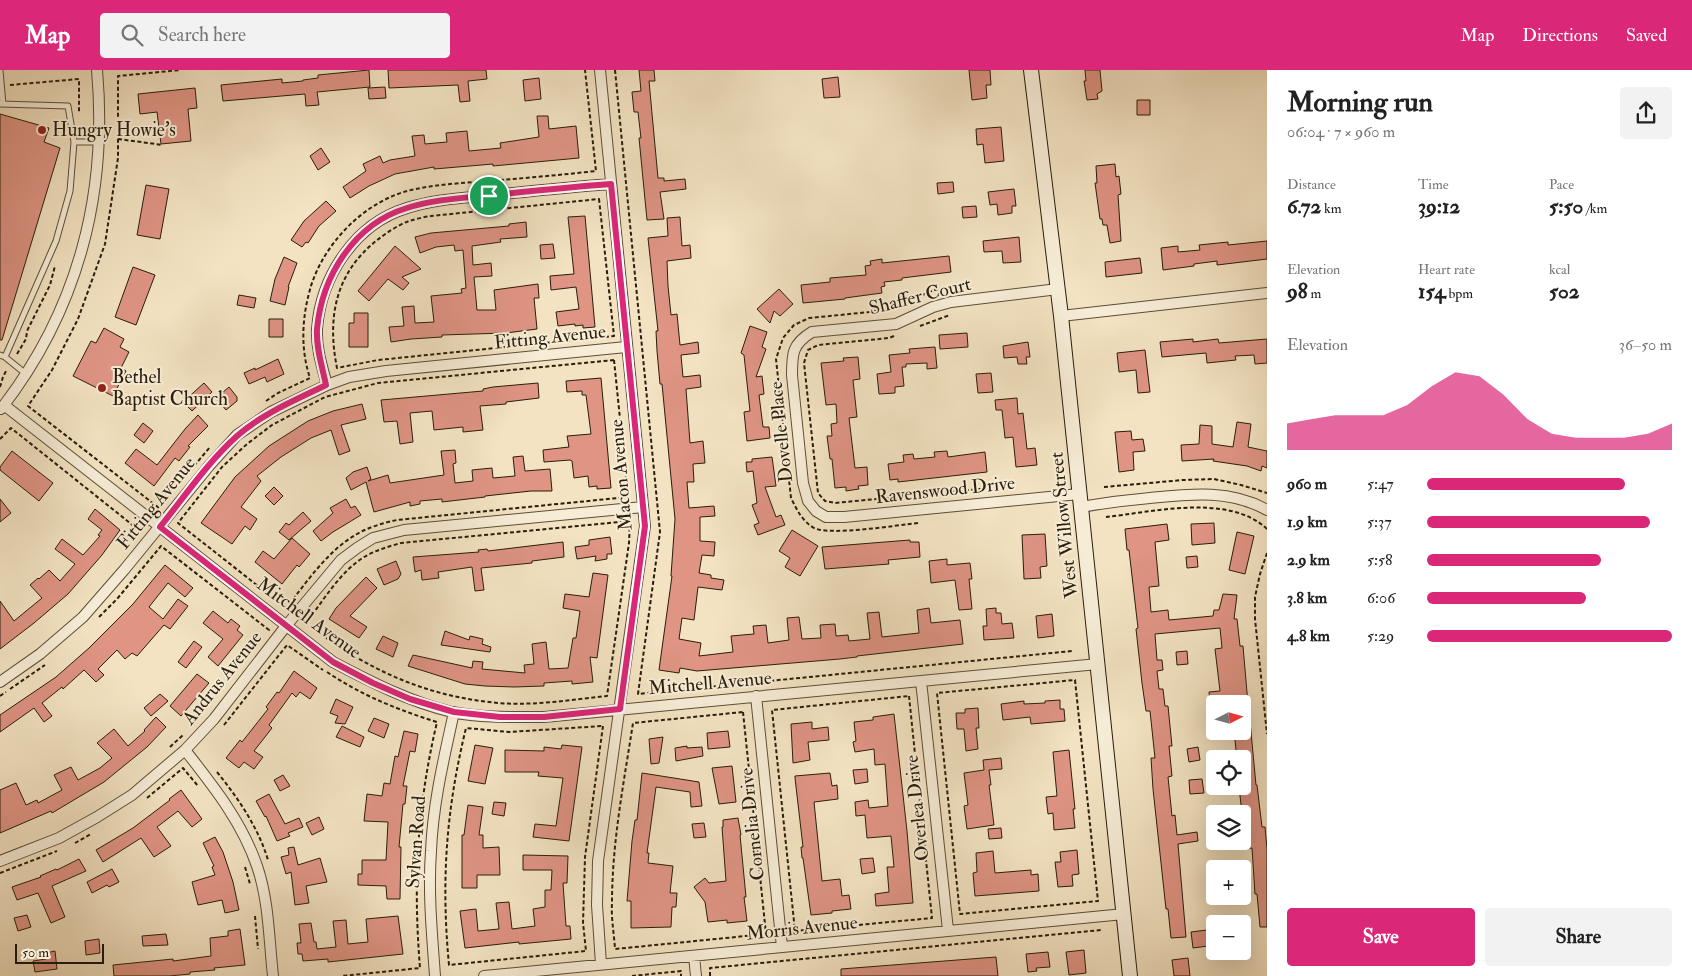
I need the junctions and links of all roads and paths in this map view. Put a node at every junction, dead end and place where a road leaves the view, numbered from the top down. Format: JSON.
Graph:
{"nodes":[{"id":1,"x":0,"y":70,"type":"edge"},
{"id":2,"x":97,"y":70,"type":"edge"},
{"id":3,"x":181,"y":70,"type":"edge"},
{"id":4,"x":585,"y":70,"type":"edge"},
{"id":5,"x":600,"y":70,"type":"edge"},
{"id":6,"x":615,"y":70,"type":"edge"},
{"id":7,"x":1031,"y":70,"type":"edge"},
{"id":8,"x":2,"y":86,"type":"junction"},
{"id":9,"x":2,"y":104,"type":"edge"},
{"id":10,"x":79,"y":118,"type":"dead end"},
{"id":11,"x":118,"y":139,"type":"junction"},
{"id":12,"x":74,"y":142,"type":"junction"},
{"id":13,"x":99,"y":142,"type":"junction"},
{"id":14,"x":163,"y":145,"type":"dead end"},
{"id":15,"x":611,"y":184,"type":"junction"},
{"id":16,"x":599,"y":199,"type":"joint"},
{"id":17,"x":57,"y":259,"type":"dead end"},
{"id":18,"x":959,"y":285,"type":"dead end"},
{"id":19,"x":1058,"y":289,"type":"junction"},
{"id":20,"x":1267,"y":293,"type":"edge"},
{"id":21,"x":952,"y":314,"type":"dead end"},
{"id":22,"x":1061,"y":316,"type":"junction"},
{"id":23,"x":916,"y":328,"type":"dead end"},
{"id":24,"x":898,"y":334,"type":"dead end"},
{"id":25,"x":795,"y":346,"type":"joint"},
{"id":26,"x":626,"y":347,"type":"junction"},
{"id":27,"x":3,"y":356,"type":"edge"},
{"id":28,"x":614,"y":360,"type":"joint"},
{"id":29,"x":12,"y":362,"type":"junction"},
{"id":30,"x":26,"y":374,"type":"junction"},
{"id":31,"x":326,"y":385,"type":"junction"},
{"id":32,"x":0,"y":387,"type":"edge"},
{"id":33,"x":263,"y":403,"type":"dead end"},
{"id":34,"x":2,"y":407,"type":"edge"},
{"id":35,"x":0,"y":439,"type":"edge"},
{"id":36,"x":211,"y":446,"type":"dead end"},
{"id":37,"x":193,"y":467,"type":"dead end"},
{"id":38,"x":990,"y":488,"type":"dead end"},
{"id":39,"x":1080,"y":500,"type":"junction"},
{"id":40,"x":643,"y":507,"type":"junction"},
{"id":41,"x":159,"y":509,"type":"dead end"},
{"id":42,"x":1267,"y":510,"type":"edge"},
{"id":43,"x":816,"y":511,"type":"joint"},
{"id":44,"x":1106,"y":517,"type":"dead end"},
{"id":45,"x":630,"y":521,"type":"joint"},
{"id":46,"x":918,"y":523,"type":"dead end"},
{"id":47,"x":160,"y":527,"type":"junction"},
{"id":48,"x":1267,"y":529,"type":"edge"},
{"id":49,"x":135,"y":539,"type":"dead end"},
{"id":50,"x":1267,"y":553,"type":"edge"},
{"id":51,"x":97,"y":619,"type":"dead end"},
{"id":52,"x":286,"y":626,"type":"junction"},
{"id":53,"x":263,"y":638,"type":"dead end"},
{"id":54,"x":1072,"y":651,"type":"dead end"},
{"id":55,"x":46,"y":664,"type":"dead end"},
{"id":56,"x":1098,"y":664,"type":"junction"},
{"id":57,"x":1075,"y":680,"type":"joint"},
{"id":58,"x":921,"y":681,"type":"junction"},
{"id":59,"x":0,"y":682,"type":"edge"},
{"id":60,"x":0,"y":696,"type":"edge"},
{"id":61,"x":756,"y":696,"type":"junction"},
{"id":62,"x":909,"y":696,"type":"joint"},
{"id":63,"x":620,"y":709,"type":"junction"},
{"id":64,"x":454,"y":712,"type":"junction"},
{"id":65,"x":743,"y":712,"type":"joint"},
{"id":66,"x":223,"y":726,"type":"dead end"},
{"id":67,"x":603,"y":726,"type":"joint"},
{"id":68,"x":188,"y":729,"type":"dead end"},
{"id":69,"x":1267,"y":734,"type":"edge"},
{"id":70,"x":185,"y":750,"type":"junction"},
{"id":71,"x":164,"y":752,"type":"dead end"},
{"id":72,"x":217,"y":772,"type":"dead end"},
{"id":73,"x":200,"y":789,"type":"dead end"},
{"id":74,"x":146,"y":799,"type":"dead end"},
{"id":75,"x":91,"y":834,"type":"dead end"},
{"id":76,"x":69,"y":846,"type":"dead end"},
{"id":77,"x":62,"y":849,"type":"dead end"},
{"id":78,"x":242,"y":860,"type":"dead end"},
{"id":79,"x":0,"y":861,"type":"edge"},
{"id":80,"x":268,"y":861,"type":"dead end"},
{"id":81,"x":0,"y":873,"type":"edge"},
{"id":82,"x":250,"y":885,"type":"dead end"},
{"id":83,"x":255,"y":912,"type":"dead end"},
{"id":84,"x":1124,"y":914,"type":"junction"},
{"id":85,"x":948,"y":930,"type":"junction"},
{"id":86,"x":1101,"y":930,"type":"dead end"},
{"id":87,"x":782,"y":948,"type":"junction"},
{"id":88,"x":258,"y":949,"type":"dead end"},
{"id":89,"x":694,"y":956,"type":"junction"},
{"id":90,"x":601,"y":964,"type":"junction"},
{"id":91,"x":273,"y":976,"type":"edge"},
{"id":92,"x":342,"y":976,"type":"edge"},
{"id":93,"x":435,"y":976,"type":"edge"},
{"id":94,"x":484,"y":976,"type":"edge"},
{"id":95,"x":632,"y":976,"type":"edge"},
{"id":96,"x":681,"y":976,"type":"edge"},
{"id":97,"x":696,"y":976,"type":"edge"},
{"id":98,"x":710,"y":976,"type":"edge"},
{"id":99,"x":1130,"y":976,"type":"edge"}],
"edges":[{"from":1,"to":8,"type":"lane"},
{"from":2,"to":13,"type":"street"},
{"from":3,"to":11,"type":"path"},
{"from":4,"to":33,"type":"path"},
{"from":5,"to":15,"type":"street","name":"Macon Avenue"},
{"from":6,"to":54,"type":"path"},
{"from":7,"to":19,"type":"street","name":"West Willow Street"},
{"from":8,"to":9,"type":"lane"},
{"from":8,"to":10,"type":"path"},
{"from":9,"to":12,"type":"lane"},
{"from":11,"to":14,"type":"path"},
{"from":11,"to":41,"type":"path"},
{"from":12,"to":13,"type":"lane"},
{"from":12,"to":27,"type":"lane"},
{"from":13,"to":30,"type":"street"},
{"from":15,"to":26,"type":"street","name":"Macon Avenue"},
{"from":15,"to":31,"type":"street"},
{"from":16,"to":16,"type":"path"},
{"from":17,"to":29,"type":"path"},
{"from":18,"to":46,"type":"path"},
{"from":19,"to":22,"type":"street","name":"West Willow Street"},
{"from":19,"to":25,"type":"street","name":"Shaffer Court"},
{"from":20,"to":22,"type":"street"},
{"from":21,"to":23,"type":"path"},
{"from":22,"to":39,"type":"street","name":"West Willow Street"},
{"from":24,"to":38,"type":"path"},
{"from":25,"to":43,"type":"street","name":"Dovelle Place"},
{"from":26,"to":31,"type":"street","name":"Fitting Avenue"},
{"from":26,"to":40,"type":"street","name":"Macon Avenue"},
{"from":27,"to":29,"type":"lane"},
{"from":28,"to":28,"type":"path"},
{"from":29,"to":30,"type":"lane"},
{"from":29,"to":32,"type":"path"},
{"from":30,"to":34,"type":"street"},
{"from":31,"to":47,"type":"street","name":"Fitting Avenue"},
{"from":34,"to":47,"type":"street","name":"Mitchell Avenue"},
{"from":35,"to":49,"type":"path"},
{"from":36,"to":37,"type":"path"},
{"from":39,"to":42,"type":"street","name":"Ravenswood Drive"},
{"from":39,"to":43,"type":"street","name":"Ravenswood Drive"},
{"from":39,"to":56,"type":"street","name":"West Willow Street"},
{"from":40,"to":52,"type":"street","name":"Andrus Avenue"},
{"from":40,"to":63,"type":"street","name":"Macon Avenue"},
{"from":44,"to":48,"type":"path"},
{"from":45,"to":45,"type":"path"},
{"from":47,"to":52,"type":"street","name":"Mitchell Avenue"},
{"from":47,"to":59,"type":"street","name":"Fitting Avenue"},
{"from":50,"to":69,"type":"path"},
{"from":51,"to":53,"type":"path"},
{"from":52,"to":64,"type":"street","name":"Mitchell Avenue"},
{"from":52,"to":70,"type":"street","name":"Andrus Avenue"},
{"from":55,"to":60,"type":"path"},
{"from":56,"to":58,"type":"street","name":"Mitchell Avenue"},
{"from":56,"to":84,"type":"street","name":"West Willow Street"},
{"from":57,"to":57,"type":"path"},
{"from":58,"to":61,"type":"street","name":"Mitchell Avenue"},
{"from":58,"to":85,"type":"street","name":"Overlea Drive"},
{"from":61,"to":63,"type":"street","name":"Mitchell Avenue"},
{"from":61,"to":87,"type":"street","name":"Cornelia Drive"},
{"from":62,"to":62,"type":"path"},
{"from":63,"to":64,"type":"street","name":"Mitchell Avenue"},
{"from":63,"to":90,"type":"street","name":"Macon Avenue"},
{"from":64,"to":93,"type":"street","name":"Sylvan Road"},
{"from":65,"to":65,"type":"path"},
{"from":66,"to":92,"type":"path"},
{"from":67,"to":67,"type":"path"},
{"from":68,"to":71,"type":"path"},
{"from":70,"to":79,"type":"street","name":"Andrus Avenue"},
{"from":70,"to":91,"type":"street"},
{"from":72,"to":80,"type":"path"},
{"from":73,"to":74,"type":"path"},
{"from":75,"to":76,"type":"path"},
{"from":77,"to":81,"type":"path"},
{"from":78,"to":82,"type":"path"},
{"from":83,"to":88,"type":"path"},
{"from":84,"to":85,"type":"street","name":"Morris Avenue"},
{"from":84,"to":99,"type":"street","name":"West Willow Street"},
{"from":85,"to":87,"type":"street","name":"Morris Avenue"},
{"from":86,"to":98,"type":"path"},
{"from":87,"to":89,"type":"street","name":"Morris Avenue"},
{"from":89,"to":90,"type":"street","name":"Morris Avenue"},
{"from":89,"to":97,"type":"street"},
{"from":90,"to":94,"type":"street","name":"Morris Avenue"},
{"from":95,"to":96,"type":"path"}]}
